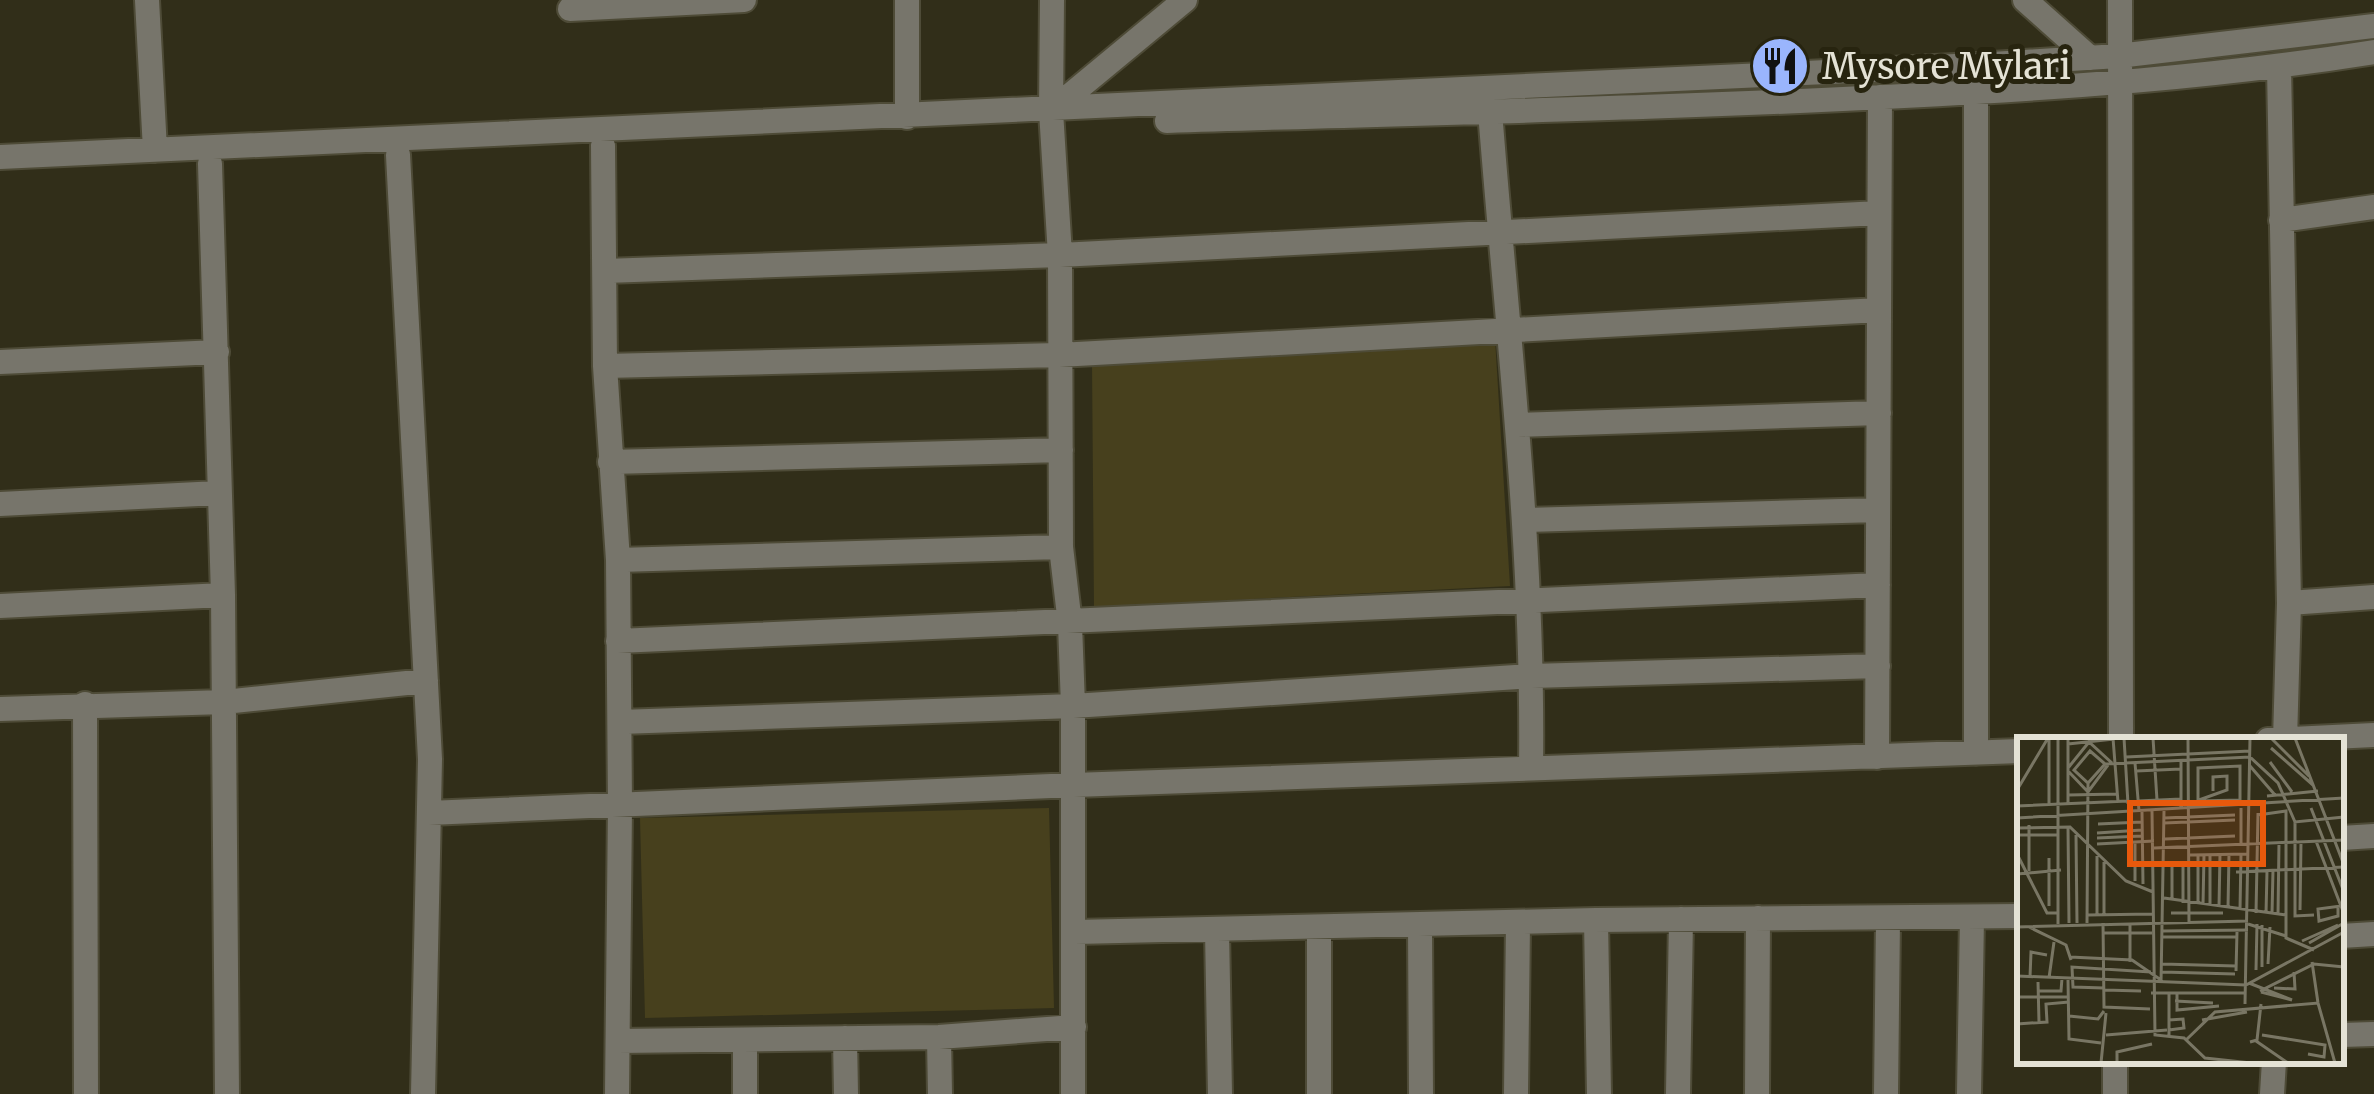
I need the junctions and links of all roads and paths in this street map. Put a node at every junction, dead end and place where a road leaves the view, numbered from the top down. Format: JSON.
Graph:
{"nodes":[{"id":1,"x":147,"y":0,"type":"edge"},
{"id":2,"x":744,"y":0,"type":"edge"},
{"id":3,"x":907,"y":0,"type":"edge"},
{"id":4,"x":1052,"y":0,"type":"edge"},
{"id":5,"x":1186,"y":0,"type":"edge"},
{"id":6,"x":2025,"y":0,"type":"edge"},
{"id":7,"x":2120,"y":0,"type":"edge"},
{"id":8,"x":571,"y":10,"type":"dead end"},
{"id":9,"x":2374,"y":26,"type":"edge"},
{"id":10,"x":2374,"y":52,"type":"edge"},
{"id":11,"x":2118,"y":56,"type":"junction"},
{"id":12,"x":2090,"y":58,"type":"junction"},
{"id":13,"x":2278,"y":68,"type":"junction"},
{"id":14,"x":2119,"y":85,"type":"junction"},
{"id":15,"x":1976,"y":92,"type":"junction"},
{"id":16,"x":1880,"y":97,"type":"junction"},
{"id":17,"x":1490,"y":111,"type":"junction"},
{"id":18,"x":908,"y":117,"type":"junction"},
{"id":19,"x":1052,"y":118,"type":"junction"},
{"id":20,"x":603,"y":146,"type":"junction"},
{"id":21,"x":155,"y":150,"type":"junction"},
{"id":22,"x":398,"y":155,"type":"junction"},
{"id":23,"x":0,"y":157,"type":"edge"},
{"id":24,"x":209,"y":164,"type":"junction"},
{"id":25,"x":0,"y":174,"type":"edge"},
{"id":26,"x":2374,"y":207,"type":"edge"},
{"id":27,"x":1879,"y":212,"type":"junction"},
{"id":28,"x":2282,"y":220,"type":"junction"},
{"id":29,"x":1499,"y":230,"type":"junction"},
{"id":30,"x":1060,"y":255,"type":"junction"},
{"id":31,"x":605,"y":271,"type":"junction"},
{"id":32,"x":1879,"y":310,"type":"junction"},
{"id":33,"x":1508,"y":330,"type":"junction"},
{"id":34,"x":217,"y":352,"type":"junction"},
{"id":35,"x":1059,"y":355,"type":"junction"},
{"id":36,"x":0,"y":362,"type":"edge"},
{"id":37,"x":605,"y":366,"type":"junction"},
{"id":38,"x":1879,"y":413,"type":"junction"},
{"id":39,"x":1517,"y":424,"type":"junction"},
{"id":40,"x":1061,"y":450,"type":"junction"},
{"id":41,"x":610,"y":462,"type":"junction"},
{"id":42,"x":218,"y":493,"type":"junction"},
{"id":43,"x":0,"y":504,"type":"edge"},
{"id":44,"x":1878,"y":509,"type":"junction"},
{"id":45,"x":1526,"y":520,"type":"junction"},
{"id":46,"x":1061,"y":548,"type":"junction"},
{"id":47,"x":618,"y":560,"type":"junction"},
{"id":48,"x":1878,"y":585,"type":"junction"},
{"id":49,"x":223,"y":595,"type":"junction"},
{"id":50,"x":2374,"y":597,"type":"edge"},
{"id":51,"x":1528,"y":600,"type":"junction"},
{"id":52,"x":2289,"y":603,"type":"junction"},
{"id":53,"x":0,"y":606,"type":"edge"},
{"id":54,"x":1070,"y":624,"type":"junction"},
{"id":55,"x":618,"y":641,"type":"junction"},
{"id":56,"x":1878,"y":666,"type":"junction"},
{"id":57,"x":1532,"y":676,"type":"junction"},
{"id":58,"x":426,"y":681,"type":"junction"},
{"id":59,"x":224,"y":702,"type":"junction"},
{"id":60,"x":85,"y":704,"type":"junction"},
{"id":61,"x":1073,"y":706,"type":"junction"},
{"id":62,"x":0,"y":710,"type":"edge"},
{"id":63,"x":620,"y":722,"type":"junction"},
{"id":64,"x":2374,"y":735,"type":"edge"},
{"id":65,"x":2121,"y":737,"type":"edge"},
{"id":66,"x":2285,"y":737,"type":"edge"},
{"id":67,"x":2338,"y":737,"type":"edge"},
{"id":68,"x":2017,"y":751,"type":"edge"},
{"id":69,"x":1976,"y":753,"type":"junction"},
{"id":70,"x":1877,"y":757,"type":"junction"},
{"id":71,"x":1531,"y":768,"type":"junction"},
{"id":72,"x":1074,"y":785,"type":"junction"},
{"id":73,"x":620,"y":806,"type":"junction"},
{"id":74,"x":429,"y":813,"type":"junction"},
{"id":75,"x":2374,"y":836,"type":"edge"},
{"id":76,"x":2344,"y":838,"type":"edge"},
{"id":77,"x":2017,"y":916,"type":"edge"},
{"id":78,"x":1972,"y":917,"type":"junction"},
{"id":79,"x":1758,"y":918,"type":"junction"},
{"id":80,"x":1888,"y":919,"type":"junction"},
{"id":81,"x":1596,"y":920,"type":"junction"},
{"id":82,"x":1681,"y":920,"type":"junction"},
{"id":83,"x":1518,"y":922,"type":"junction"},
{"id":84,"x":1420,"y":926,"type":"junction"},
{"id":85,"x":1319,"y":928,"type":"junction"},
{"id":86,"x":1217,"y":930,"type":"junction"},
{"id":87,"x":1075,"y":932,"type":"junction"},
{"id":88,"x":2374,"y":934,"type":"edge"},
{"id":89,"x":2344,"y":936,"type":"edge"},
{"id":90,"x":1073,"y":1027,"type":"junction"},
{"id":91,"x":2374,"y":1034,"type":"edge"},
{"id":92,"x":2344,"y":1035,"type":"edge"},
{"id":93,"x":939,"y":1037,"type":"junction"},
{"id":94,"x":845,"y":1039,"type":"junction"},
{"id":95,"x":745,"y":1040,"type":"junction"},
{"id":96,"x":618,"y":1041,"type":"junction"},
{"id":97,"x":2274,"y":1064,"type":"edge"},
{"id":98,"x":86,"y":1094,"type":"edge"},
{"id":99,"x":226,"y":1094,"type":"edge"},
{"id":100,"x":423,"y":1094,"type":"edge"},
{"id":101,"x":617,"y":1094,"type":"edge"},
{"id":102,"x":746,"y":1094,"type":"edge"},
{"id":103,"x":846,"y":1094,"type":"edge"},
{"id":104,"x":940,"y":1094,"type":"edge"},
{"id":105,"x":1073,"y":1094,"type":"edge"},
{"id":106,"x":1220,"y":1094,"type":"edge"},
{"id":107,"x":1319,"y":1094,"type":"edge"},
{"id":108,"x":1421,"y":1094,"type":"edge"},
{"id":109,"x":1516,"y":1094,"type":"edge"},
{"id":110,"x":1599,"y":1094,"type":"edge"},
{"id":111,"x":1678,"y":1094,"type":"edge"},
{"id":112,"x":1757,"y":1094,"type":"edge"},
{"id":113,"x":1886,"y":1094,"type":"edge"},
{"id":114,"x":1969,"y":1094,"type":"edge"},
{"id":115,"x":2272,"y":1094,"type":"edge"}],
"edges":[{"from":1,"to":21,"type":"street"},
{"from":2,"to":8,"type":"street"},
{"from":3,"to":18,"type":"street"},
{"from":4,"to":19,"type":"street"},
{"from":5,"to":19,"type":"street"},
{"from":6,"to":12,"type":"street"},
{"from":7,"to":11,"type":"street"},
{"from":9,"to":11,"type":"street"},
{"from":10,"to":13,"type":"street"},
{"from":11,"to":12,"type":"street"},
{"from":11,"to":14,"type":"street"},
{"from":12,"to":19,"type":"street"},
{"from":13,"to":14,"type":"street"},
{"from":13,"to":28,"type":"street"},
{"from":14,"to":15,"type":"street"},
{"from":14,"to":65,"type":"street"},
{"from":15,"to":16,"type":"street"},
{"from":15,"to":69,"type":"street"},
{"from":16,"to":17,"type":"street"},
{"from":16,"to":27,"type":"street"},
{"from":17,"to":19,"type":"street"},
{"from":17,"to":29,"type":"street"},
{"from":18,"to":19,"type":"street"},
{"from":18,"to":21,"type":"street"},
{"from":19,"to":20,"type":"street"},
{"from":19,"to":30,"type":"street"},
{"from":20,"to":22,"type":"street"},
{"from":20,"to":31,"type":"street"},
{"from":21,"to":23,"type":"street"},
{"from":22,"to":24,"type":"street"},
{"from":22,"to":58,"type":"street"},
{"from":24,"to":25,"type":"street"},
{"from":24,"to":34,"type":"street"},
{"from":26,"to":28,"type":"street"},
{"from":27,"to":29,"type":"street"},
{"from":27,"to":32,"type":"street"},
{"from":28,"to":52,"type":"street"},
{"from":29,"to":30,"type":"street"},
{"from":29,"to":33,"type":"street"},
{"from":30,"to":31,"type":"street"},
{"from":30,"to":35,"type":"street"},
{"from":31,"to":37,"type":"street"},
{"from":32,"to":33,"type":"street"},
{"from":32,"to":38,"type":"street"},
{"from":33,"to":35,"type":"street"},
{"from":33,"to":39,"type":"street"},
{"from":34,"to":36,"type":"street"},
{"from":34,"to":42,"type":"street"},
{"from":35,"to":37,"type":"street"},
{"from":35,"to":40,"type":"street"},
{"from":37,"to":41,"type":"street"},
{"from":38,"to":39,"type":"street"},
{"from":38,"to":44,"type":"street"},
{"from":39,"to":45,"type":"street"},
{"from":40,"to":41,"type":"street"},
{"from":40,"to":46,"type":"street"},
{"from":41,"to":47,"type":"street"},
{"from":42,"to":43,"type":"street"},
{"from":42,"to":49,"type":"street"},
{"from":44,"to":45,"type":"street"},
{"from":44,"to":48,"type":"street"},
{"from":45,"to":51,"type":"street"},
{"from":46,"to":47,"type":"street"},
{"from":46,"to":54,"type":"street"},
{"from":47,"to":55,"type":"street"},
{"from":48,"to":51,"type":"street"},
{"from":48,"to":56,"type":"street"},
{"from":49,"to":53,"type":"street"},
{"from":49,"to":59,"type":"street"},
{"from":50,"to":52,"type":"street"},
{"from":51,"to":54,"type":"street"},
{"from":51,"to":57,"type":"street"},
{"from":52,"to":66,"type":"street"},
{"from":54,"to":55,"type":"street"},
{"from":54,"to":61,"type":"street"},
{"from":55,"to":63,"type":"street"},
{"from":56,"to":57,"type":"street"},
{"from":56,"to":70,"type":"street"},
{"from":57,"to":61,"type":"street"},
{"from":57,"to":71,"type":"street"},
{"from":58,"to":59,"type":"street"},
{"from":58,"to":74,"type":"street"},
{"from":59,"to":60,"type":"street"},
{"from":59,"to":99,"type":"street"},
{"from":60,"to":62,"type":"street"},
{"from":60,"to":98,"type":"street"},
{"from":61,"to":63,"type":"street"},
{"from":61,"to":72,"type":"street"},
{"from":63,"to":73,"type":"street"},
{"from":64,"to":67,"type":"street"},
{"from":68,"to":69,"type":"street"},
{"from":69,"to":70,"type":"street"},
{"from":70,"to":71,"type":"street"},
{"from":71,"to":72,"type":"street"},
{"from":72,"to":73,"type":"street"},
{"from":72,"to":87,"type":"street"},
{"from":73,"to":74,"type":"street"},
{"from":73,"to":96,"type":"street"},
{"from":74,"to":100,"type":"street"},
{"from":75,"to":76,"type":"street"},
{"from":77,"to":78,"type":"street"},
{"from":78,"to":80,"type":"street"},
{"from":78,"to":114,"type":"street"},
{"from":79,"to":80,"type":"street"},
{"from":79,"to":82,"type":"street"},
{"from":79,"to":112,"type":"street"},
{"from":80,"to":113,"type":"street"},
{"from":81,"to":82,"type":"street"},
{"from":81,"to":83,"type":"street"},
{"from":81,"to":110,"type":"street"},
{"from":82,"to":111,"type":"street"},
{"from":83,"to":84,"type":"street"},
{"from":83,"to":109,"type":"street"},
{"from":84,"to":85,"type":"street"},
{"from":84,"to":108,"type":"street"},
{"from":85,"to":86,"type":"street"},
{"from":85,"to":107,"type":"street"},
{"from":86,"to":87,"type":"street"},
{"from":86,"to":106,"type":"street"},
{"from":87,"to":90,"type":"street"},
{"from":88,"to":89,"type":"street"},
{"from":90,"to":93,"type":"street"},
{"from":90,"to":105,"type":"street"},
{"from":91,"to":92,"type":"street"},
{"from":93,"to":94,"type":"street"},
{"from":93,"to":104,"type":"street"},
{"from":94,"to":95,"type":"street"},
{"from":94,"to":103,"type":"street"},
{"from":95,"to":96,"type":"street"},
{"from":95,"to":102,"type":"street"},
{"from":96,"to":101,"type":"street"},
{"from":97,"to":115,"type":"street"}]}
